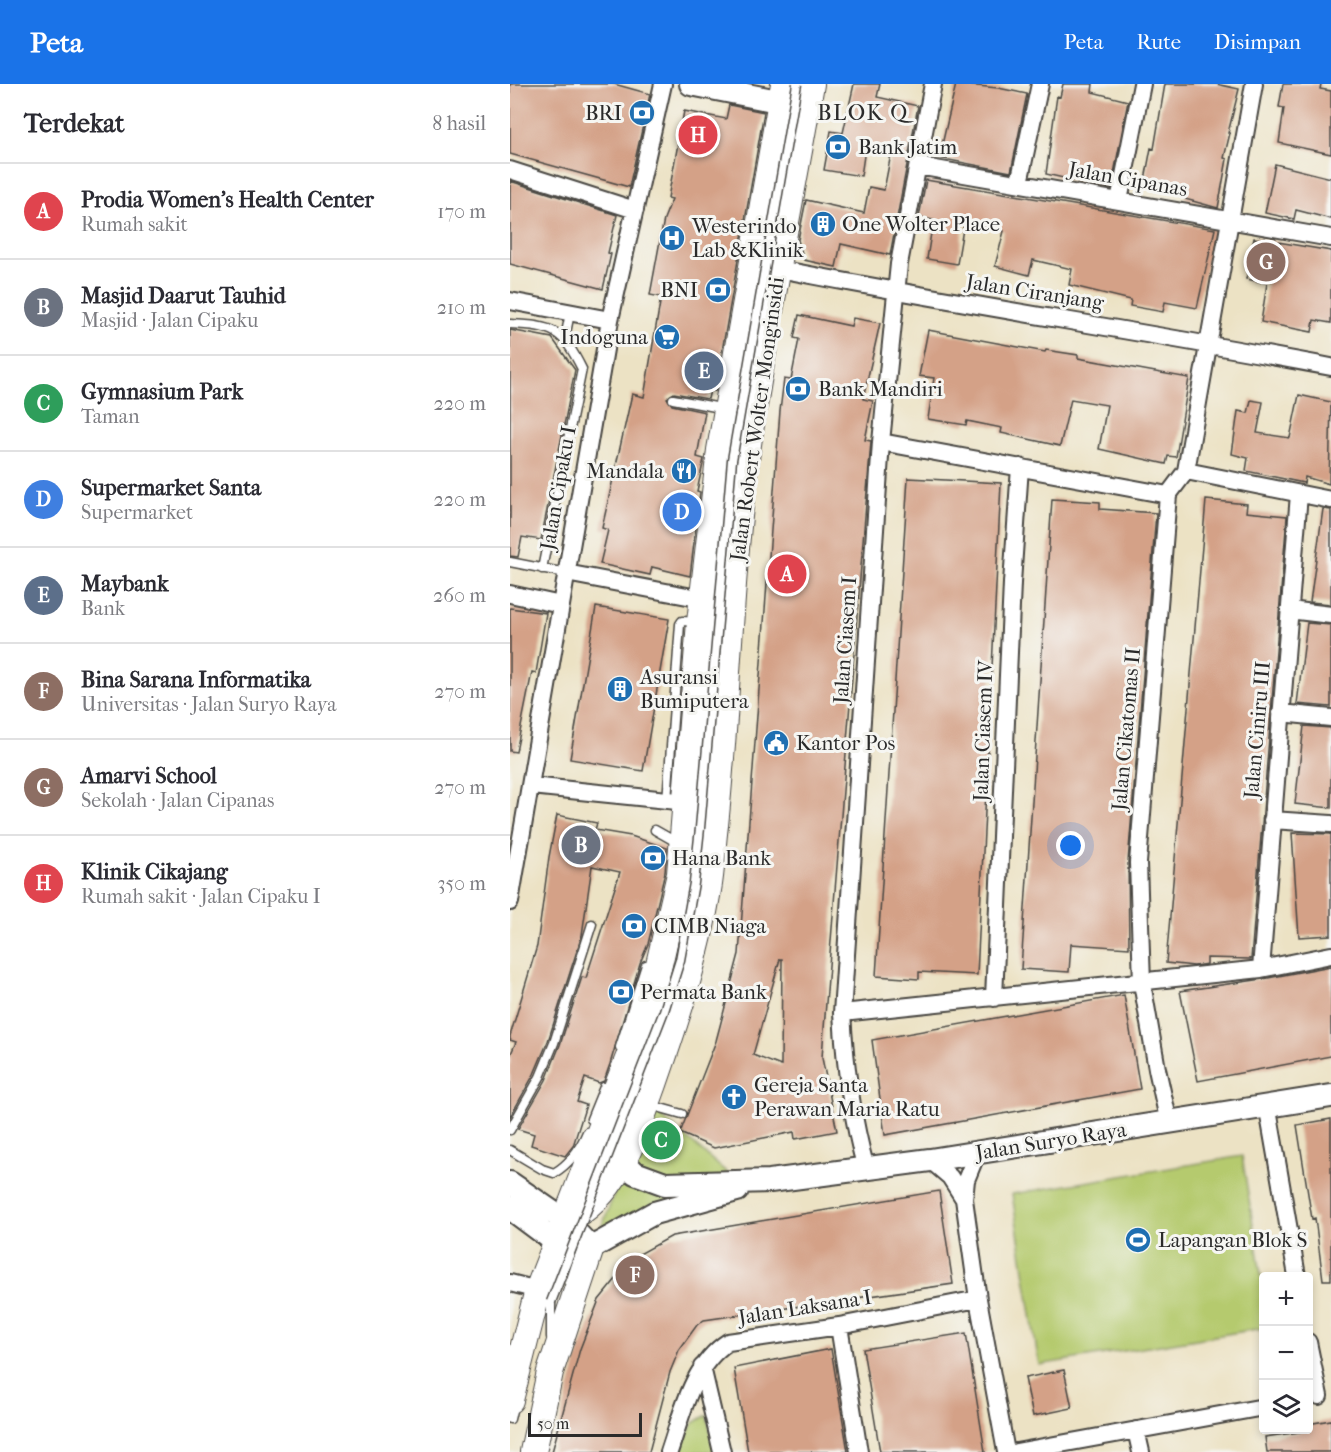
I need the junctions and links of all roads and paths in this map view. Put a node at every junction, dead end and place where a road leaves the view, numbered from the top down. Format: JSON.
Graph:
{"nodes":[{"id":1,"x":663,"y":84,"type":"edge"},
{"id":2,"x":691,"y":84,"type":"edge"},
{"id":3,"x":933,"y":84,"type":"edge"},
{"id":4,"x":1040,"y":84,"type":"edge"},
{"id":5,"x":1142,"y":84,"type":"edge"},
{"id":6,"x":1254,"y":84,"type":"edge"},
{"id":7,"x":796,"y":92,"type":"edge"},
{"id":8,"x":918,"y":166,"type":"junction"},
{"id":9,"x":510,"y":170,"type":"edge"},
{"id":10,"x":1019,"y":183,"type":"junction"},
{"id":11,"x":1119,"y":201,"type":"junction"},
{"id":12,"x":635,"y":210,"type":"junction"},
{"id":13,"x":1229,"y":220,"type":"junction"},
{"id":14,"x":768,"y":234,"type":"junction"},
{"id":15,"x":1331,"y":238,"type":"edge"},
{"id":16,"x":779,"y":266,"type":"junction"},
{"id":17,"x":898,"y":292,"type":"junction"},
{"id":18,"x":510,"y":301,"type":"edge"},
{"id":19,"x":745,"y":301,"type":"junction"},
{"id":20,"x":566,"y":313,"type":"junction"},
{"id":21,"x":610,"y":320,"type":"junction"},
{"id":22,"x":510,"y":324,"type":"edge"},
{"id":23,"x":562,"y":335,"type":"junction"},
{"id":24,"x":1209,"y":344,"type":"junction"},
{"id":25,"x":752,"y":361,"type":"junction"},
{"id":26,"x":1331,"y":367,"type":"edge"},
{"id":27,"x":673,"y":399,"type":"dead end"},
{"id":28,"x":726,"y":409,"type":"junction"},
{"id":29,"x":881,"y":442,"type":"junction"},
{"id":30,"x":1020,"y":467,"type":"junction"},
{"id":31,"x":1186,"y":471,"type":"junction"},
{"id":32,"x":1299,"y":494,"type":"junction"},
{"id":33,"x":1168,"y":495,"type":"junction"},
{"id":34,"x":1331,"y":500,"type":"edge"},
{"id":35,"x":736,"y":541,"type":"junction"},
{"id":36,"x":510,"y":562,"type":"edge"},
{"id":37,"x":542,"y":569,"type":"junction"},
{"id":38,"x":566,"y":573,"type":"junction"},
{"id":39,"x":510,"y":594,"type":"edge"},
{"id":40,"x":561,"y":605,"type":"junction"},
{"id":41,"x":1289,"y":610,"type":"junction"},
{"id":42,"x":702,"y":611,"type":"junction"},
{"id":43,"x":1331,"y":615,"type":"edge"},
{"id":44,"x":726,"y":705,"type":"junction"},
{"id":45,"x":1281,"y":713,"type":"junction"},
{"id":46,"x":1331,"y":718,"type":"edge"},
{"id":47,"x":531,"y":786,"type":"junction"},
{"id":48,"x":677,"y":802,"type":"junction"},
{"id":49,"x":1272,"y":820,"type":"junction"},
{"id":50,"x":715,"y":821,"type":"junction"},
{"id":51,"x":1331,"y":824,"type":"edge"},
{"id":52,"x":655,"y":830,"type":"dead end"},
{"id":53,"x":680,"y":874,"type":"junction"},
{"id":54,"x":510,"y":902,"type":"edge"},
{"id":55,"x":592,"y":924,"type":"dead end"},
{"id":56,"x":655,"y":954,"type":"junction"},
{"id":57,"x":1331,"y":955,"type":"edge"},
{"id":58,"x":1261,"y":969,"type":"junction"},
{"id":59,"x":1142,"y":983,"type":"junction"},
{"id":60,"x":994,"y":998,"type":"junction"},
{"id":61,"x":842,"y":1013,"type":"junction"},
{"id":62,"x":677,"y":1017,"type":"junction"},
{"id":63,"x":618,"y":1052,"type":"dead end"},
{"id":64,"x":609,"y":1087,"type":"junction"},
{"id":65,"x":1331,"y":1096,"type":"edge"},
{"id":66,"x":647,"y":1104,"type":"junction"},
{"id":67,"x":1267,"y":1104,"type":"junction"},
{"id":68,"x":682,"y":1114,"type":"dead end"},
{"id":69,"x":1169,"y":1123,"type":"junction"},
{"id":70,"x":510,"y":1131,"type":"edge"},
{"id":71,"x":600,"y":1135,"type":"junction"},
{"id":72,"x":510,"y":1150,"type":"edge"},
{"id":73,"x":977,"y":1153,"type":"junction"},
{"id":74,"x":930,"y":1160,"type":"junction"},
{"id":75,"x":623,"y":1161,"type":"junction"},
{"id":76,"x":866,"y":1169,"type":"junction"},
{"id":77,"x":770,"y":1181,"type":"junction"},
{"id":78,"x":510,"y":1184,"type":"edge"},
{"id":79,"x":964,"y":1199,"type":"junction"},
{"id":80,"x":510,"y":1208,"type":"edge"},
{"id":81,"x":561,"y":1232,"type":"junction"},
{"id":82,"x":591,"y":1248,"type":"junction"},
{"id":83,"x":1296,"y":1272,"type":"edge"},
{"id":84,"x":510,"y":1283,"type":"edge"},
{"id":85,"x":545,"y":1296,"type":"junction"},
{"id":86,"x":978,"y":1299,"type":"junction"},
{"id":87,"x":839,"y":1326,"type":"junction"},
{"id":88,"x":702,"y":1367,"type":"junction"},
{"id":89,"x":1313,"y":1367,"type":"edge"},
{"id":90,"x":1319,"y":1396,"type":"edge"},
{"id":91,"x":510,"y":1400,"type":"edge"},
{"id":92,"x":1259,"y":1408,"type":"edge"},
{"id":93,"x":510,"y":1419,"type":"edge"},
{"id":94,"x":1137,"y":1430,"type":"junction"},
{"id":95,"x":527,"y":1452,"type":"edge"},
{"id":96,"x":533,"y":1452,"type":"edge"},
{"id":97,"x":669,"y":1452,"type":"edge"},
{"id":98,"x":722,"y":1452,"type":"edge"},
{"id":99,"x":859,"y":1452,"type":"edge"},
{"id":100,"x":1006,"y":1452,"type":"edge"},
{"id":101,"x":1016,"y":1452,"type":"edge"},
{"id":102,"x":1141,"y":1452,"type":"edge"}],
"edges":[{"from":1,"to":12,"type":"street","name":"Jalan Cipaku I"},
{"from":2,"to":7,"type":"main road"},
{"from":3,"to":8,"type":"street","name":"Jalan Ciasem I"},
{"from":4,"to":10,"type":"street"},
{"from":5,"to":11,"type":"street"},
{"from":6,"to":13,"type":"street"},
{"from":7,"to":14,"type":"main road","name":"Jalan Robert Wolter Monginsidi"},
{"from":7,"to":85,"type":"lane","bridge":true},
{"from":8,"to":10,"type":"street","name":"Jalan Cipanas"},
{"from":8,"to":17,"type":"street","name":"Jalan Ciasem I"},
{"from":9,"to":12,"type":"street"},
{"from":10,"to":11,"type":"street","name":"Jalan Cipanas"},
{"from":11,"to":13,"type":"street","name":"Jalan Cipanas"},
{"from":12,"to":21,"type":"street","name":"Jalan Cipaku I"},
{"from":13,"to":15,"type":"street","name":"Jalan Cipanas"},
{"from":13,"to":24,"type":"street"},
{"from":14,"to":16,"type":"main road","name":"Jalan Robert Wolter Monginsidi"},
{"from":14,"to":19,"type":"main road","name":"Jalan Robert Wolter Monginsidi"},
{"from":16,"to":17,"type":"street","name":"Jalan Ciranjang"},
{"from":16,"to":19,"type":"street"},
{"from":16,"to":25,"type":"main road","name":"Jalan Robert Wolter Monginsidi"},
{"from":17,"to":24,"type":"street","name":"Jalan Ciranjang"},
{"from":17,"to":29,"type":"street","name":"Jalan Ciasem I"},
{"from":18,"to":20,"type":"street"},
{"from":19,"to":25,"type":"main road","name":"Jalan Robert Wolter Monginsidi"},
{"from":20,"to":21,"type":"street"},
{"from":20,"to":23,"type":"lane"},
{"from":21,"to":38,"type":"street","name":"Jalan Cipaku I"},
{"from":22,"to":23,"type":"lane"},
{"from":23,"to":37,"type":"lane"},
{"from":24,"to":26,"type":"street","name":"Jalan Ciranjang"},
{"from":24,"to":31,"type":"street"},
{"from":25,"to":28,"type":"main road","name":"Jalan Robert Wolter Monginsidi"},
{"from":25,"to":35,"type":"main road","name":"Jalan Robert Wolter Monginsidi"},
{"from":27,"to":28,"type":"lane"},
{"from":28,"to":42,"type":"main road","name":"Jalan Robert Wolter Monginsidi"},
{"from":29,"to":30,"type":"street"},
{"from":29,"to":61,"type":"street","name":"Jalan Ciasem I"},
{"from":30,"to":33,"type":"street"},
{"from":30,"to":60,"type":"street","name":"Jalan Ciasem IV"},
{"from":31,"to":32,"type":"street"},
{"from":31,"to":33,"type":"street"},
{"from":32,"to":34,"type":"street"},
{"from":32,"to":41,"type":"street","name":"Jalan Ciniru III"},
{"from":33,"to":59,"type":"street","name":"Jalan Cikatomas II"},
{"from":35,"to":42,"type":"main road"},
{"from":35,"to":44,"type":"main road","name":"Jalan Robert Wolter Monginsidi"},
{"from":36,"to":37,"type":"lane"},
{"from":37,"to":38,"type":"lane"},
{"from":38,"to":40,"type":"street","name":"Jalan Cipaku I"},
{"from":38,"to":42,"type":"street"},
{"from":39,"to":40,"type":"street"},
{"from":40,"to":47,"type":"street","name":"Jalan Cipaku I"},
{"from":41,"to":43,"type":"street"},
{"from":41,"to":45,"type":"street","name":"Jalan Ciniru III"},
{"from":42,"to":44,"type":"main road"},
{"from":42,"to":48,"type":"main road","name":"Jalan Robert Wolter Monginsidi"},
{"from":44,"to":50,"type":"main road","name":"Jalan Robert Wolter Monginsidi"},
{"from":45,"to":46,"type":"street"},
{"from":45,"to":49,"type":"street","name":"Jalan Ciniru III"},
{"from":47,"to":48,"type":"street"},
{"from":47,"to":54,"type":"street","name":"Jalan Cipaku I"},
{"from":48,"to":53,"type":"main road","name":"Jalan Robert Wolter Monginsidi"},
{"from":49,"to":51,"type":"street"},
{"from":49,"to":58,"type":"street","name":"Jalan Ciniru III"},
{"from":50,"to":53,"type":"main road"},
{"from":50,"to":62,"type":"main road","name":"Jalan Robert Wolter Monginsidi"},
{"from":52,"to":56,"type":"lane"},
{"from":53,"to":56,"type":"main road","name":"Jalan Robert Wolter Monginsidi"},
{"from":55,"to":70,"type":"lane"},
{"from":56,"to":62,"type":"main road"},
{"from":56,"to":63,"type":"lane"},
{"from":56,"to":64,"type":"main road","name":"Jalan Robert Wolter Monginsidi"},
{"from":57,"to":58,"type":"street"},
{"from":58,"to":59,"type":"street"},
{"from":59,"to":60,"type":"street"},
{"from":59,"to":69,"type":"street","name":"Jalan Cikatomas II"},
{"from":60,"to":61,"type":"street"},
{"from":61,"to":76,"type":"street","name":"Jalan Ciasem I"},
{"from":62,"to":66,"type":"main road","name":"Jalan Robert Wolter Monginsidi"},
{"from":64,"to":71,"type":"main road","name":"Jalan Robert Wolter Monginsidi"},
{"from":64,"to":72,"type":"lane"},
{"from":65,"to":67,"type":"main road","name":"Jalan Suryo Raya"},
{"from":66,"to":68,"type":"lane"},
{"from":66,"to":75,"type":"main road","name":"Jalan Robert Wolter Monginsidi"},
{"from":67,"to":69,"type":"main road","name":"Jalan Suryo Raya"},
{"from":67,"to":83,"type":"street"},
{"from":69,"to":73,"type":"main road","name":"Jalan Suryo Raya"},
{"from":71,"to":75,"type":"main road","name":"Jalan Suryo Raya"},
{"from":71,"to":81,"type":"main road","name":"Jalan Robert Wolter Monginsidi"},
{"from":73,"to":74,"type":"main road","name":"Jalan Suryo Raya"},
{"from":73,"to":79,"type":"street"},
{"from":74,"to":76,"type":"main road","name":"Jalan Suryo Raya"},
{"from":74,"to":79,"type":"street"},
{"from":75,"to":77,"type":"main road","name":"Jalan Suryo Raya"},
{"from":75,"to":81,"type":"main road","name":"Jalan Robert Wolter Monginsidi"},
{"from":76,"to":77,"type":"main road","name":"Jalan Suryo Raya"},
{"from":77,"to":82,"type":"main road","name":"Jalan Suryo Raya"},
{"from":78,"to":81,"type":"main road"},
{"from":79,"to":86,"type":"street"},
{"from":80,"to":81,"type":"main road"},
{"from":81,"to":82,"type":"main road"},
{"from":81,"to":85,"type":"main road","name":"Jalan Robert Wolter Monginsidi"},
{"from":82,"to":96,"type":"main road"},
{"from":84,"to":85,"type":"street"},
{"from":85,"to":91,"type":"main road","name":"Jalan Robert Wolter Monginsidi"},
{"from":85,"to":93,"type":"lane"},
{"from":85,"to":95,"type":"lane"},
{"from":86,"to":87,"type":"street","name":"Jalan Laksana I"},
{"from":86,"to":100,"type":"street"},
{"from":87,"to":88,"type":"street","name":"Jalan Laksana I"},
{"from":87,"to":99,"type":"street"},
{"from":88,"to":97,"type":"street","name":"Jalan Laksana I"},
{"from":88,"to":98,"type":"street"},
{"from":89,"to":90,"type":"street"},
{"from":92,"to":94,"type":"street"},
{"from":94,"to":101,"type":"street"},
{"from":94,"to":102,"type":"street"}]}
